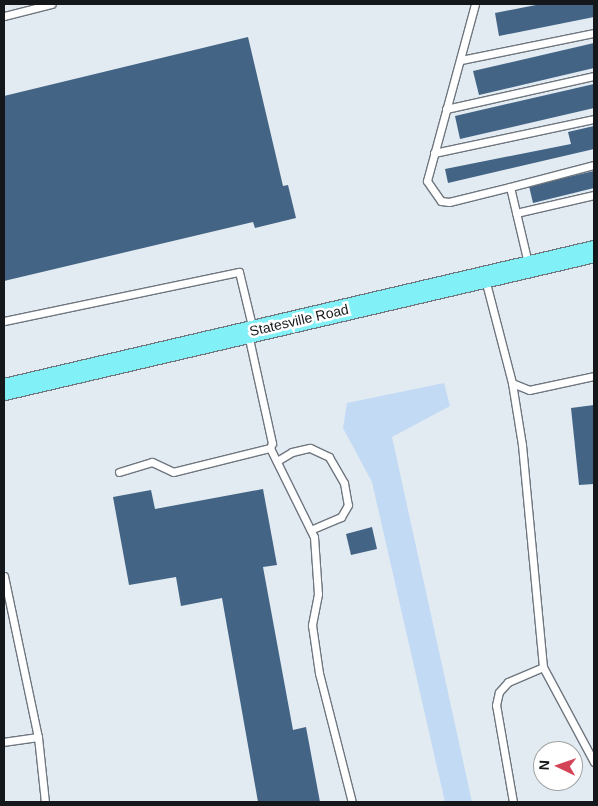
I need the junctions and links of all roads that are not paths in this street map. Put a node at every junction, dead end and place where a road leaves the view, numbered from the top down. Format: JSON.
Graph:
{"nodes":[{"id":1,"x":52,"y":4,"type":"edge"},
{"id":2,"x":477,"y":4,"type":"edge"},
{"id":3,"x":4,"y":16,"type":"edge"},
{"id":4,"x":594,"y":33,"type":"edge"},
{"id":5,"x":461,"y":60,"type":"junction"},
{"id":6,"x":594,"y":76,"type":"edge"},
{"id":7,"x":446,"y":109,"type":"junction"},
{"id":8,"x":594,"y":119,"type":"edge"},
{"id":9,"x":434,"y":153,"type":"junction"},
{"id":10,"x":594,"y":165,"type":"edge"},
{"id":11,"x":510,"y":187,"type":"junction"},
{"id":12,"x":594,"y":195,"type":"edge"},
{"id":13,"x":516,"y":213,"type":"junction"},
{"id":14,"x":594,"y":251,"type":"edge"},
{"id":15,"x":529,"y":266,"type":"junction"},
{"id":16,"x":484,"y":276,"type":"junction"},
{"id":17,"x":4,"y":321,"type":"edge"},
{"id":18,"x":250,"y":331,"type":"junction"},
{"id":19,"x":594,"y":376,"type":"edge"},
{"id":20,"x":512,"y":383,"type":"junction"},
{"id":21,"x":4,"y":389,"type":"edge"},
{"id":22,"x":270,"y":448,"type":"junction"},
{"id":23,"x":277,"y":461,"type":"junction"},
{"id":24,"x":118,"y":472,"type":"dead end"},
{"id":25,"x":311,"y":530,"type":"junction"},
{"id":26,"x":4,"y":576,"type":"edge"},
{"id":27,"x":543,"y":666,"type":"junction"},
{"id":28,"x":38,"y":737,"type":"junction"},
{"id":29,"x":4,"y":742,"type":"edge"},
{"id":30,"x":594,"y":762,"type":"edge"},
{"id":31,"x":46,"y":802,"type":"edge"},
{"id":32,"x":352,"y":802,"type":"edge"},
{"id":33,"x":513,"y":802,"type":"edge"}],
"edges":[{"from":1,"to":3,"type":"lane"},
{"from":2,"to":5,"type":"lane"},
{"from":4,"to":5,"type":"lane"},
{"from":5,"to":7,"type":"lane"},
{"from":6,"to":7,"type":"lane"},
{"from":7,"to":9,"type":"lane"},
{"from":8,"to":9,"type":"lane"},
{"from":9,"to":11,"type":"lane"},
{"from":10,"to":11,"type":"lane"},
{"from":11,"to":13,"type":"lane"},
{"from":12,"to":13,"type":"lane"},
{"from":13,"to":15,"type":"lane"},
{"from":14,"to":15,"type":"main road","name":"Statesville Road"},
{"from":15,"to":16,"type":"main road","name":"Statesville Road"},
{"from":16,"to":18,"type":"main road","name":"Statesville Road"},
{"from":16,"to":20,"type":"lane"},
{"from":17,"to":18,"type":"lane"},
{"from":18,"to":21,"type":"main road","name":"Statesville Road"},
{"from":18,"to":22,"type":"lane"},
{"from":19,"to":20,"type":"lane"},
{"from":20,"to":27,"type":"lane"},
{"from":22,"to":23,"type":"lane"},
{"from":22,"to":24,"type":"lane"},
{"from":23,"to":25,"type":"lane"},
{"from":23,"to":25,"type":"lane"},
{"from":25,"to":32,"type":"lane"},
{"from":26,"to":28,"type":"lane"},
{"from":27,"to":30,"type":"lane"},
{"from":27,"to":33,"type":"lane"},
{"from":28,"to":29,"type":"lane"},
{"from":28,"to":31,"type":"lane"}]}
